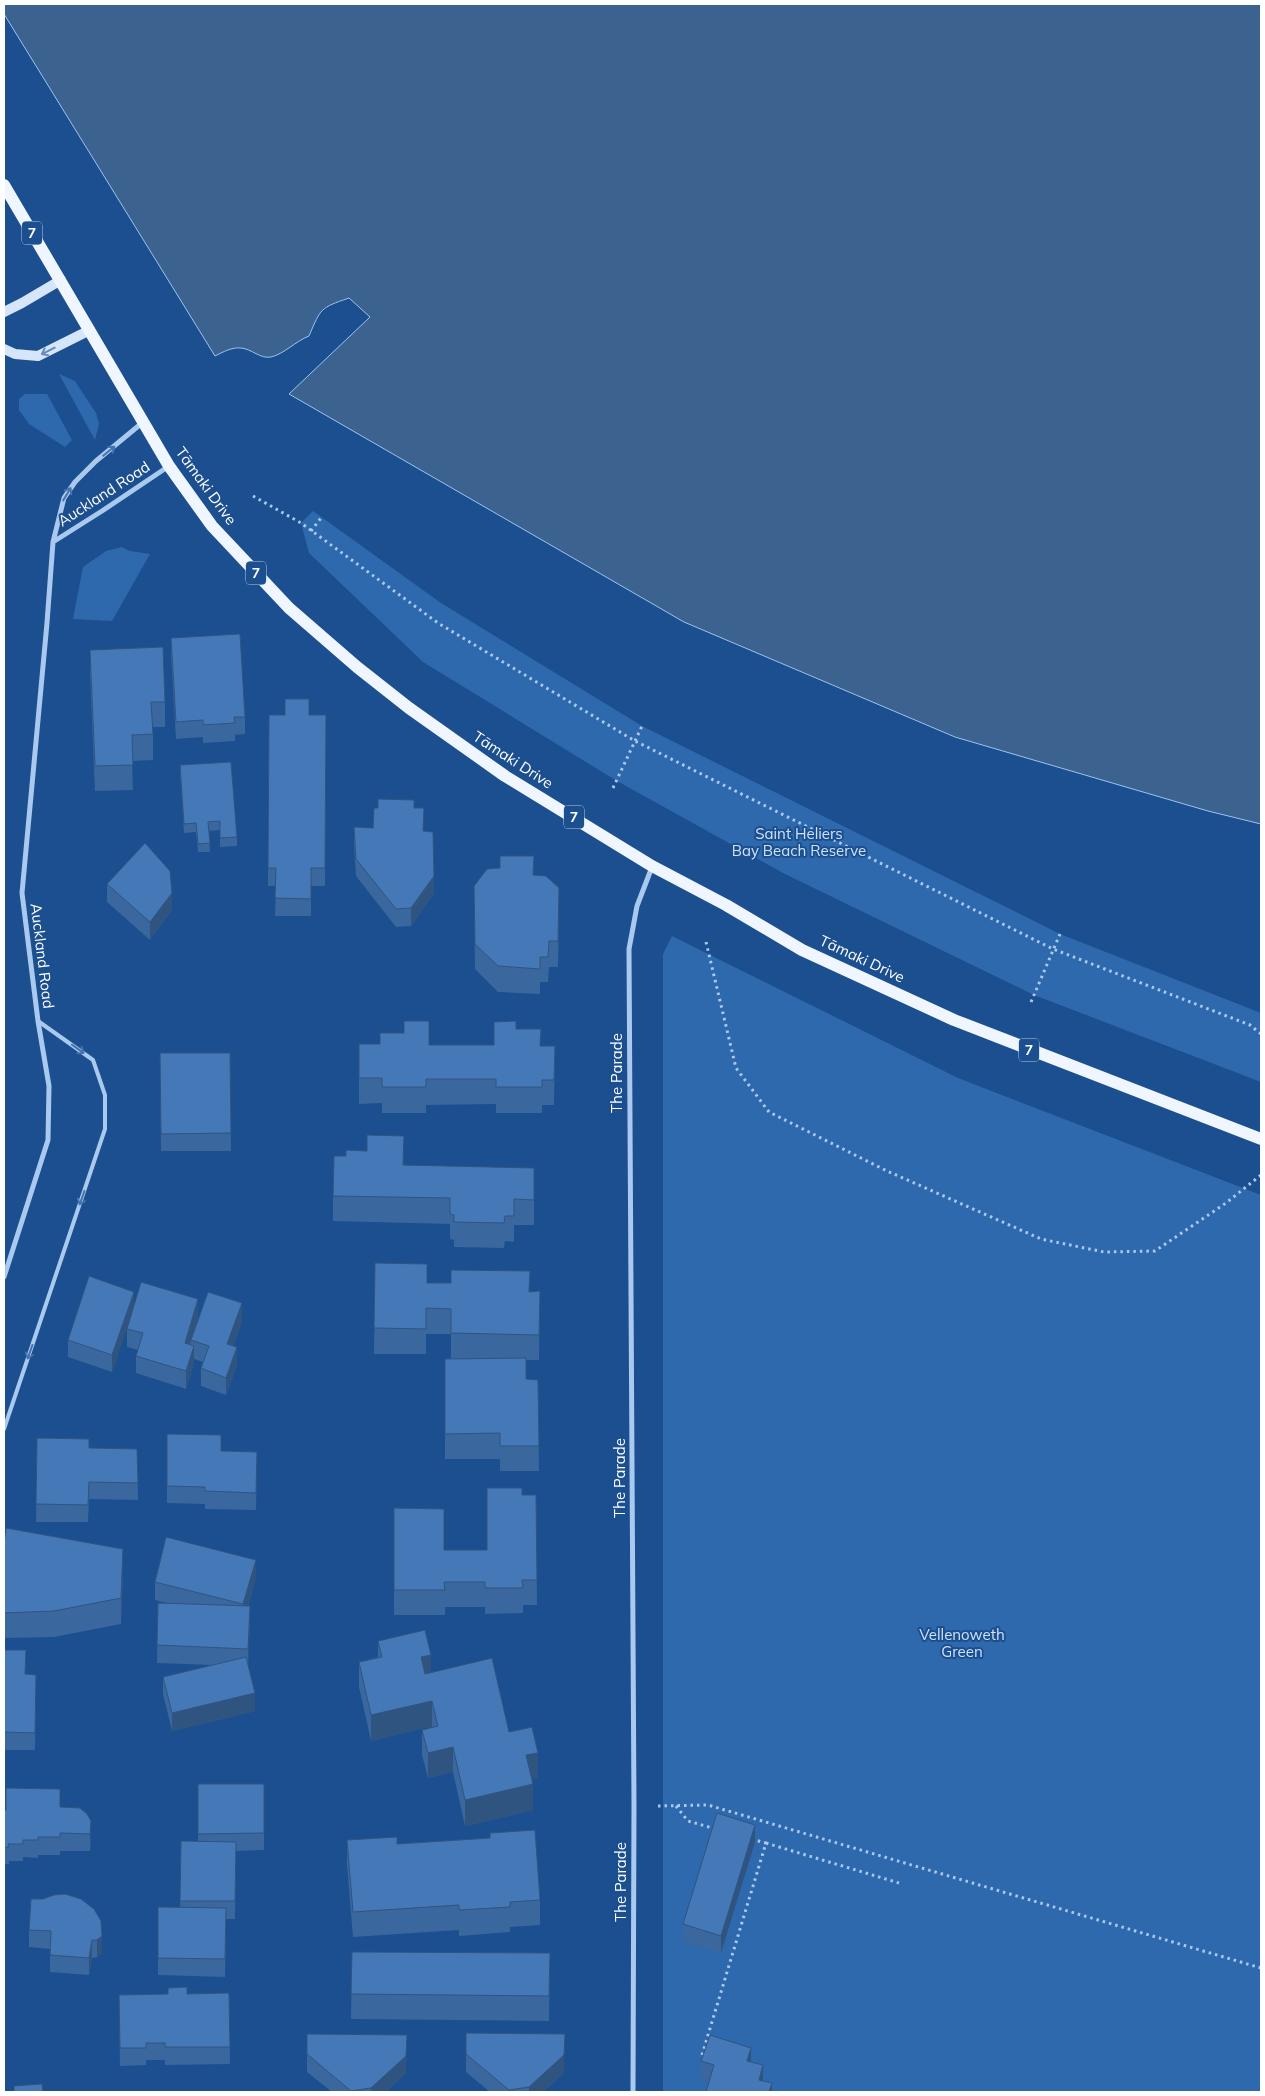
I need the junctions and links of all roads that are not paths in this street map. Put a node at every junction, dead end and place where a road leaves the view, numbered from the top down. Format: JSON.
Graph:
{"nodes":[{"id":1,"x":4,"y":186,"type":"edge"},
{"id":2,"x":61,"y":280,"type":"junction"},
{"id":3,"x":4,"y":312,"type":"edge"},
{"id":4,"x":90,"y":330,"type":"junction"},
{"id":5,"x":4,"y":349,"type":"edge"},
{"id":6,"x":144,"y":421,"type":"junction"},
{"id":7,"x":169,"y":466,"type":"junction"},
{"id":8,"x":53,"y":542,"type":"junction"},
{"id":9,"x":652,"y":866,"type":"junction"},
{"id":10,"x":38,"y":1021,"type":"junction"},
{"id":11,"x":1261,"y":1139,"type":"edge"},
{"id":12,"x":4,"y":1277,"type":"edge"},
{"id":13,"x":4,"y":1429,"type":"edge"},
{"id":14,"x":633,"y":2092,"type":"edge"}],
"edges":[{"from":1,"to":2,"type":"main road","name":"Tāmaki Drive","number":"7"},
{"from":2,"to":3,"type":"street"},
{"from":2,"to":4,"type":"main road","name":"Tāmaki Drive","number":"7"},
{"from":4,"to":5,"type":"street","one_way":true},
{"from":4,"to":6,"type":"main road","name":"Tāmaki Drive","number":"7"},
{"from":6,"to":7,"type":"main road","name":"Tāmaki Drive","number":"7"},
{"from":8,"to":6,"type":"street","name":"Auckland Road","one_way":true},
{"from":7,"to":8,"type":"street","name":"Auckland Road"},
{"from":7,"to":9,"type":"main road","name":"Tāmaki Drive","number":"7"},
{"from":8,"to":10,"type":"street","name":"Auckland Road"},
{"from":9,"to":11,"type":"main road","name":"Tāmaki Drive","number":"7"},
{"from":9,"to":14,"type":"street","name":"The Parade"},
{"from":10,"to":12,"type":"street","name":"Auckland Road"},
{"from":10,"to":13,"type":"lane","one_way":true}]}
